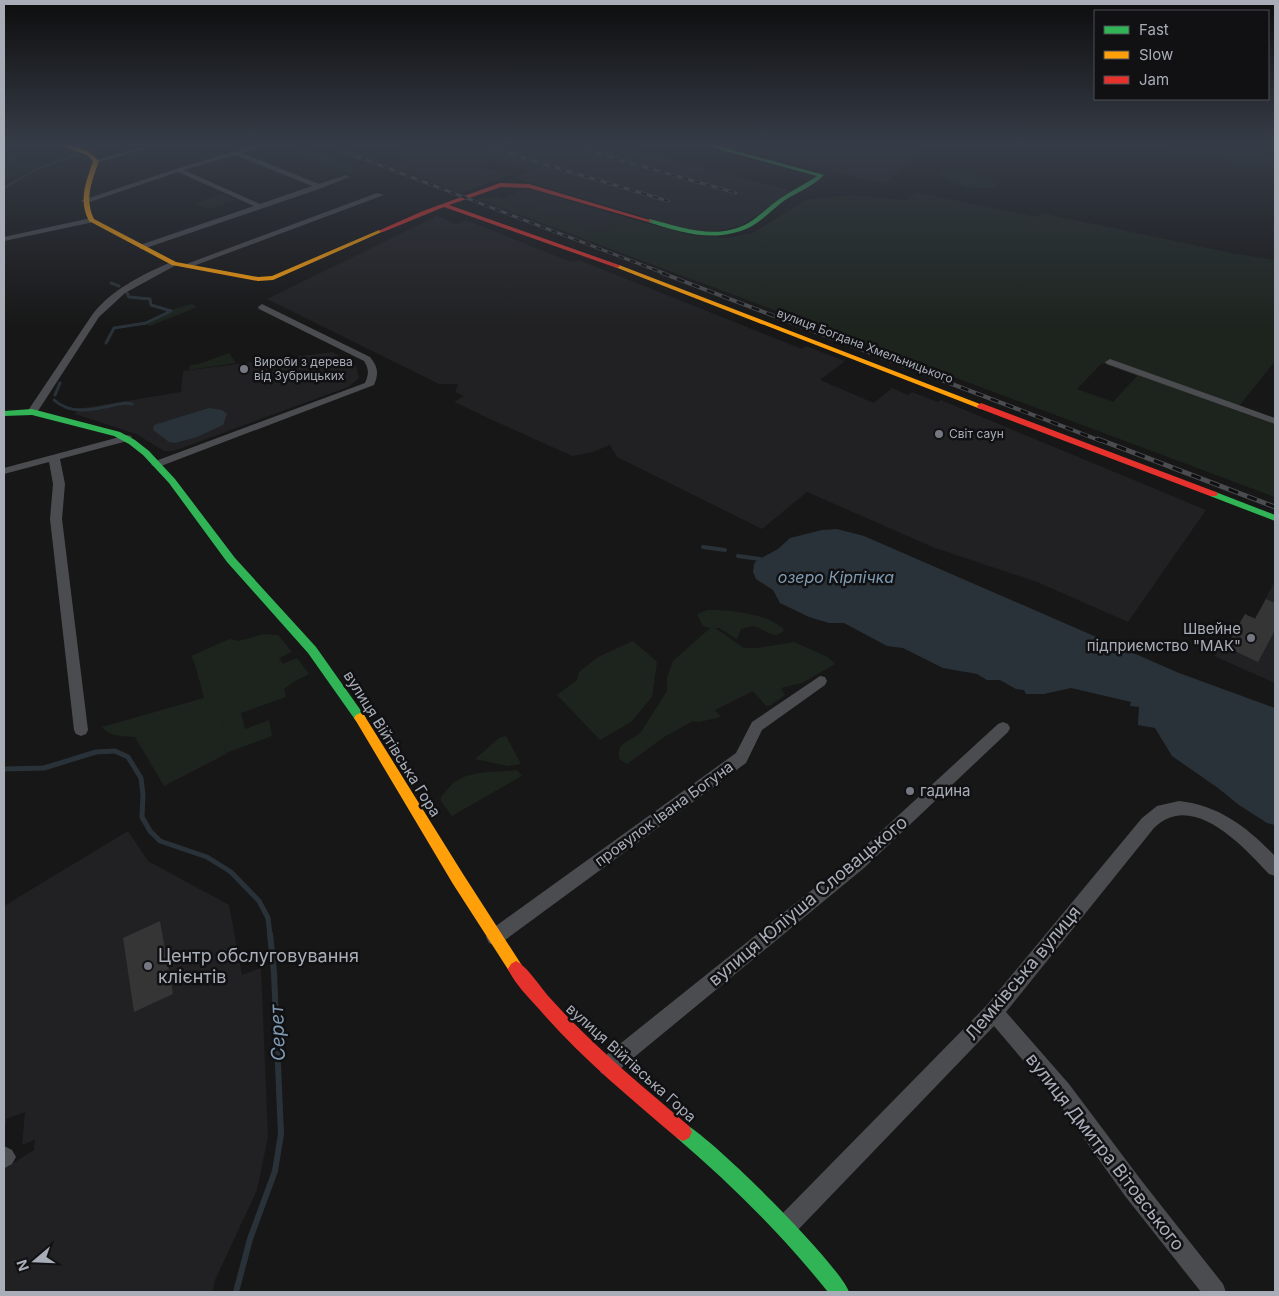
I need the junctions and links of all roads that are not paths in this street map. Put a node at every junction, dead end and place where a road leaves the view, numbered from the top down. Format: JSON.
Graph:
{"nodes":[{"id":1,"x":84,"y":205,"type":"edge"},
{"id":2,"x":258,"y":205,"type":"edge"},
{"id":3,"x":265,"y":205,"type":"edge"},
{"id":4,"x":350,"y":205,"type":"edge"},
{"id":5,"x":442,"y":205,"type":"edge"},
{"id":6,"x":444,"y":205,"type":"edge"},
{"id":7,"x":593,"y":205,"type":"edge"},
{"id":8,"x":775,"y":205,"type":"edge"},
{"id":9,"x":261,"y":207,"type":"junction"},
{"id":10,"x":91,"y":220,"type":"junction"},
{"id":11,"x":4,"y":239,"type":"edge"},
{"id":12,"x":143,"y":247,"type":"junction"},
{"id":13,"x":180,"y":265,"type":"junction"},
{"id":14,"x":262,"y":307,"type":"dead end"},
{"id":15,"x":1110,"y":362,"type":"dead end"},
{"id":16,"x":32,"y":412,"type":"junction"},
{"id":17,"x":4,"y":414,"type":"edge"},
{"id":18,"x":1275,"y":420,"type":"edge"},
{"id":19,"x":128,"y":438,"type":"junction"},
{"id":20,"x":54,"y":458,"type":"junction"},
{"id":21,"x":157,"y":464,"type":"junction"},
{"id":22,"x":4,"y":471,"type":"edge"},
{"id":23,"x":1275,"y":518,"type":"edge"},
{"id":24,"x":820,"y":681,"type":"dead end"},
{"id":25,"x":1003,"y":728,"type":"dead end"},
{"id":26,"x":81,"y":730,"type":"dead end"},
{"id":27,"x":1275,"y":868,"type":"edge"},
{"id":28,"x":495,"y":937,"type":"junction"},
{"id":29,"x":994,"y":1012,"type":"junction"},
{"id":30,"x":608,"y":1066,"type":"junction"},
{"id":31,"x":786,"y":1226,"type":"junction"},
{"id":32,"x":840,"y":1292,"type":"edge"},
{"id":33,"x":1215,"y":1292,"type":"edge"}],
"edges":[{"from":1,"to":10,"type":"street"},
{"from":2,"to":9,"type":"street"},
{"from":3,"to":9,"type":"street"},
{"from":4,"to":13,"type":"street"},
{"from":5,"to":13,"type":"street"},
{"from":6,"to":23,"type":"street","name":"вулиця Богдана Хмельницького"},
{"from":7,"to":8,"type":"street"},
{"from":9,"to":12,"type":"street"},
{"from":10,"to":11,"type":"street"},
{"from":10,"to":12,"type":"street"},
{"from":12,"to":13,"type":"street"},
{"from":13,"to":16,"type":"street"},
{"from":14,"to":21,"type":"street"},
{"from":15,"to":18,"type":"street"},
{"from":16,"to":17,"type":"street","name":"вулиця Війтівська Гора"},
{"from":16,"to":19,"type":"street","name":"вулиця Війтівська Гора"},
{"from":19,"to":20,"type":"street"},
{"from":19,"to":21,"type":"street","name":"вулиця Війтівська Гора"},
{"from":20,"to":22,"type":"street"},
{"from":20,"to":26,"type":"street"},
{"from":21,"to":28,"type":"street","name":"вулиця Війтівська Гора"},
{"from":24,"to":28,"type":"street","name":"провулок Івана Богуна"},
{"from":25,"to":30,"type":"street","name":"вулиця Юліуша Словацького"},
{"from":27,"to":29,"type":"street","name":"Лемківська вулиця"},
{"from":28,"to":30,"type":"street","name":"вулиця Війтівська Гора"},
{"from":29,"to":31,"type":"street","name":"Лемківська вулиця"},
{"from":29,"to":33,"type":"street","name":"вулиця Дмитра Вітовського"},
{"from":30,"to":31,"type":"street","name":"вулиця Війтівська Гора"},
{"from":31,"to":32,"type":"street","name":"вулиця Війтівська Гора"}]}
